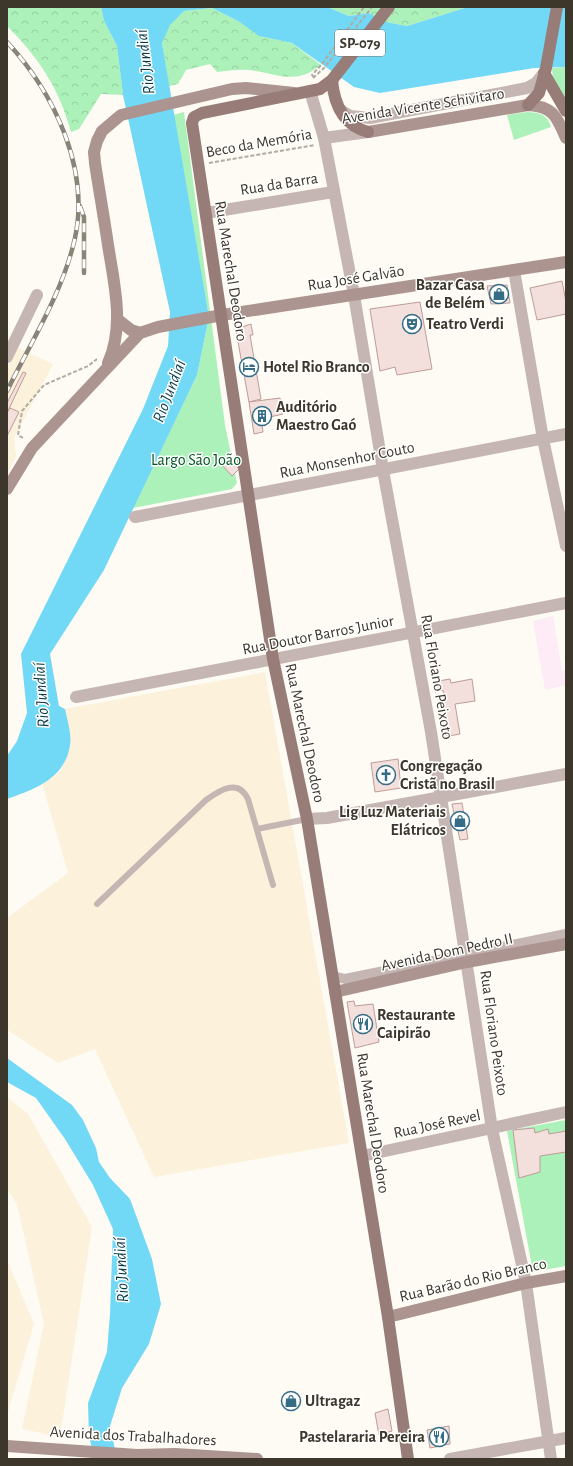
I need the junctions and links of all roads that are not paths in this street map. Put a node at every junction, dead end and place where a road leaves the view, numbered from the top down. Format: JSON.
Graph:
{"nodes":[{"id":1,"x":388,"y":7,"type":"edge"},
{"id":2,"x":557,"y":7,"type":"edge"},
{"id":3,"x":545,"y":71,"type":"junction"},
{"id":4,"x":332,"y":80,"type":"junction"},
{"id":5,"x":310,"y":91,"type":"junction"},
{"id":6,"x":297,"y":94,"type":"junction"},
{"id":7,"x":528,"y":105,"type":"junction"},
{"id":8,"x":340,"y":110,"type":"junction"},
{"id":9,"x":566,"y":111,"type":"edge"},
{"id":10,"x":368,"y":132,"type":"junction"},
{"id":11,"x":566,"y":138,"type":"edge"},
{"id":12,"x":324,"y":141,"type":"junction"},
{"id":13,"x":333,"y":192,"type":"junction"},
{"id":14,"x":206,"y":213,"type":"junction"},
{"id":15,"x":566,"y":262,"type":"edge"},
{"id":16,"x":514,"y":270,"type":"junction"},
{"id":17,"x":37,"y":295,"type":"dead end"},
{"id":18,"x":354,"y":295,"type":"junction"},
{"id":19,"x":218,"y":316,"type":"junction"},
{"id":20,"x":117,"y":319,"type":"junction"},
{"id":21,"x":140,"y":333,"type":"junction"},
{"id":22,"x":7,"y":357,"type":"edge"},
{"id":23,"x":106,"y":368,"type":"junction"},
{"id":24,"x":566,"y":434,"type":"edge"},
{"id":25,"x":543,"y":439,"type":"junction"},
{"id":26,"x":383,"y":470,"type":"junction"},
{"id":27,"x":7,"y":489,"type":"edge"},
{"id":28,"x":249,"y":495,"type":"junction"},
{"id":29,"x":135,"y":517,"type":"dead end"},
{"id":30,"x":566,"y":546,"type":"edge"},
{"id":31,"x":566,"y":603,"type":"edge"},
{"id":32,"x":412,"y":633,"type":"junction"},
{"id":33,"x":273,"y":659,"type":"junction"},
{"id":34,"x":76,"y":698,"type":"dead end"},
{"id":35,"x":566,"y":774,"type":"edge"},
{"id":36,"x":440,"y":798,"type":"junction"},
{"id":37,"x":307,"y":819,"type":"junction"},
{"id":38,"x":257,"y":829,"type":"junction"},
{"id":39,"x":273,"y":885,"type":"dead end"},
{"id":40,"x":97,"y":904,"type":"dead end"},
{"id":41,"x":566,"y":934,"type":"edge"},
{"id":42,"x":566,"y":944,"type":"edge"},
{"id":43,"x":467,"y":959,"type":"junction"},
{"id":44,"x":333,"y":976,"type":"junction"},
{"id":45,"x":335,"y":992,"type":"junction"},
{"id":46,"x":566,"y":1112,"type":"edge"},
{"id":47,"x":492,"y":1129,"type":"junction"},
{"id":48,"x":362,"y":1156,"type":"junction"},
{"id":49,"x":566,"y":1276,"type":"edge"},
{"id":50,"x":526,"y":1283,"type":"junction"},
{"id":51,"x":388,"y":1317,"type":"junction"},
{"id":52,"x":566,"y":1438,"type":"edge"},
{"id":53,"x":548,"y":1442,"type":"junction"},
{"id":54,"x":7,"y":1446,"type":"edge"},
{"id":55,"x":257,"y":1459,"type":"edge"},
{"id":56,"x":408,"y":1459,"type":"edge"},
{"id":57,"x":450,"y":1459,"type":"edge"},
{"id":58,"x":551,"y":1459,"type":"edge"}],
"edges":[{"from":1,"to":4,"type":"main road","number":"SP-079"},
{"from":2,"to":3,"type":"main road"},
{"from":3,"to":7,"type":"main road"},
{"from":3,"to":8,"type":"street","name":"Avenida Vicente Schivitaro"},
{"from":3,"to":9,"type":"main road"},
{"from":4,"to":5,"type":"main road","name":"Rua Marechal Deodoro"},
{"from":4,"to":8,"type":"main road"},
{"from":5,"to":6,"type":"main road","name":"Rua Marechal Deodoro"},
{"from":5,"to":12,"type":"street","name":"Rua Floriano Peixoto"},
{"from":6,"to":14,"type":"main road","name":"Rua Marechal Deodoro"},
{"from":6,"to":20,"type":"main road","name":"Rua Marechal Deodoro"},
{"from":7,"to":10,"type":"main road","name":"Avenida Vicente Schivitaro"},
{"from":7,"to":11,"type":"main road"},
{"from":8,"to":10,"type":"main road"},
{"from":10,"to":12,"type":"street","name":"Avenida Vicente Schivitaro"},
{"from":12,"to":13,"type":"street","name":"Rua Floriano Peixoto"},
{"from":13,"to":14,"type":"street","name":"Rua da Barra"},
{"from":13,"to":18,"type":"street","name":"Rua Floriano Peixoto"},
{"from":14,"to":19,"type":"main road","name":"Rua Marechal Deodoro"},
{"from":15,"to":16,"type":"main road","name":"Rua José Galvão"},
{"from":16,"to":18,"type":"main road","name":"Rua José Galvão"},
{"from":16,"to":25,"type":"street"},
{"from":17,"to":22,"type":"street"},
{"from":18,"to":19,"type":"main road","name":"Rua José Galvão"},
{"from":18,"to":26,"type":"street","name":"Rua Floriano Peixoto"},
{"from":19,"to":21,"type":"main road","name":"Rua José Galvão"},
{"from":19,"to":28,"type":"main road","name":"Rua Marechal Deodoro"},
{"from":20,"to":21,"type":"main road"},
{"from":20,"to":23,"type":"main road"},
{"from":21,"to":23,"type":"main road"},
{"from":23,"to":27,"type":"main road"},
{"from":24,"to":25,"type":"street","name":"Rua Monsenhor Couto"},
{"from":25,"to":26,"type":"street","name":"Rua Monsenhor Couto"},
{"from":25,"to":30,"type":"street"},
{"from":26,"to":28,"type":"street","name":"Rua Monsenhor Couto"},
{"from":26,"to":32,"type":"street","name":"Rua Floriano Peixoto"},
{"from":28,"to":29,"type":"street","name":"Rua Monsenhor Couto"},
{"from":28,"to":33,"type":"main road","name":"Rua Marechal Deodoro"},
{"from":31,"to":32,"type":"street","name":"Rua Doutor Barros Junior"},
{"from":32,"to":33,"type":"street","name":"Rua Doutor Barros Junior"},
{"from":32,"to":36,"type":"street","name":"Rua Floriano Peixoto"},
{"from":33,"to":34,"type":"street","name":"Rua Doutor Barros Junior"},
{"from":33,"to":37,"type":"main road","name":"Rua Marechal Deodoro"},
{"from":35,"to":36,"type":"street"},
{"from":36,"to":37,"type":"street"},
{"from":36,"to":43,"type":"street","name":"Rua Floriano Peixoto"},
{"from":37,"to":38,"type":"lane"},
{"from":37,"to":44,"type":"main road","name":"Rua Marechal Deodoro"},
{"from":38,"to":39,"type":"lane"},
{"from":38,"to":40,"type":"lane"},
{"from":41,"to":43,"type":"street"},
{"from":42,"to":43,"type":"main road","name":"Avenida Dom Pedro II"},
{"from":43,"to":44,"type":"street"},
{"from":43,"to":45,"type":"main road","name":"Avenida Dom Pedro II"},
{"from":43,"to":47,"type":"street","name":"Rua Floriano Peixoto"},
{"from":44,"to":45,"type":"main road","name":"Rua Marechal Deodoro"},
{"from":45,"to":48,"type":"main road","name":"Rua Marechal Deodoro"},
{"from":46,"to":47,"type":"street","name":"Rua José Revel"},
{"from":47,"to":48,"type":"street","name":"Rua José Revel"},
{"from":47,"to":50,"type":"street","name":"Rua Floriano Peixoto"},
{"from":48,"to":51,"type":"main road","name":"Rua Marechal Deodoro"},
{"from":49,"to":50,"type":"main road","name":"Rua Barão do Rio Branco"},
{"from":50,"to":51,"type":"main road","name":"Rua Barão do Rio Branco"},
{"from":50,"to":53,"type":"street","name":"Rua Floriano Peixoto"},
{"from":51,"to":56,"type":"main road","name":"Rua Marechal Deodoro"},
{"from":52,"to":53,"type":"street"},
{"from":53,"to":57,"type":"street"},
{"from":53,"to":58,"type":"street","name":"Rua Floriano Peixoto"},
{"from":54,"to":55,"type":"main road","name":"Avenida dos Trabalhadores"}]}
